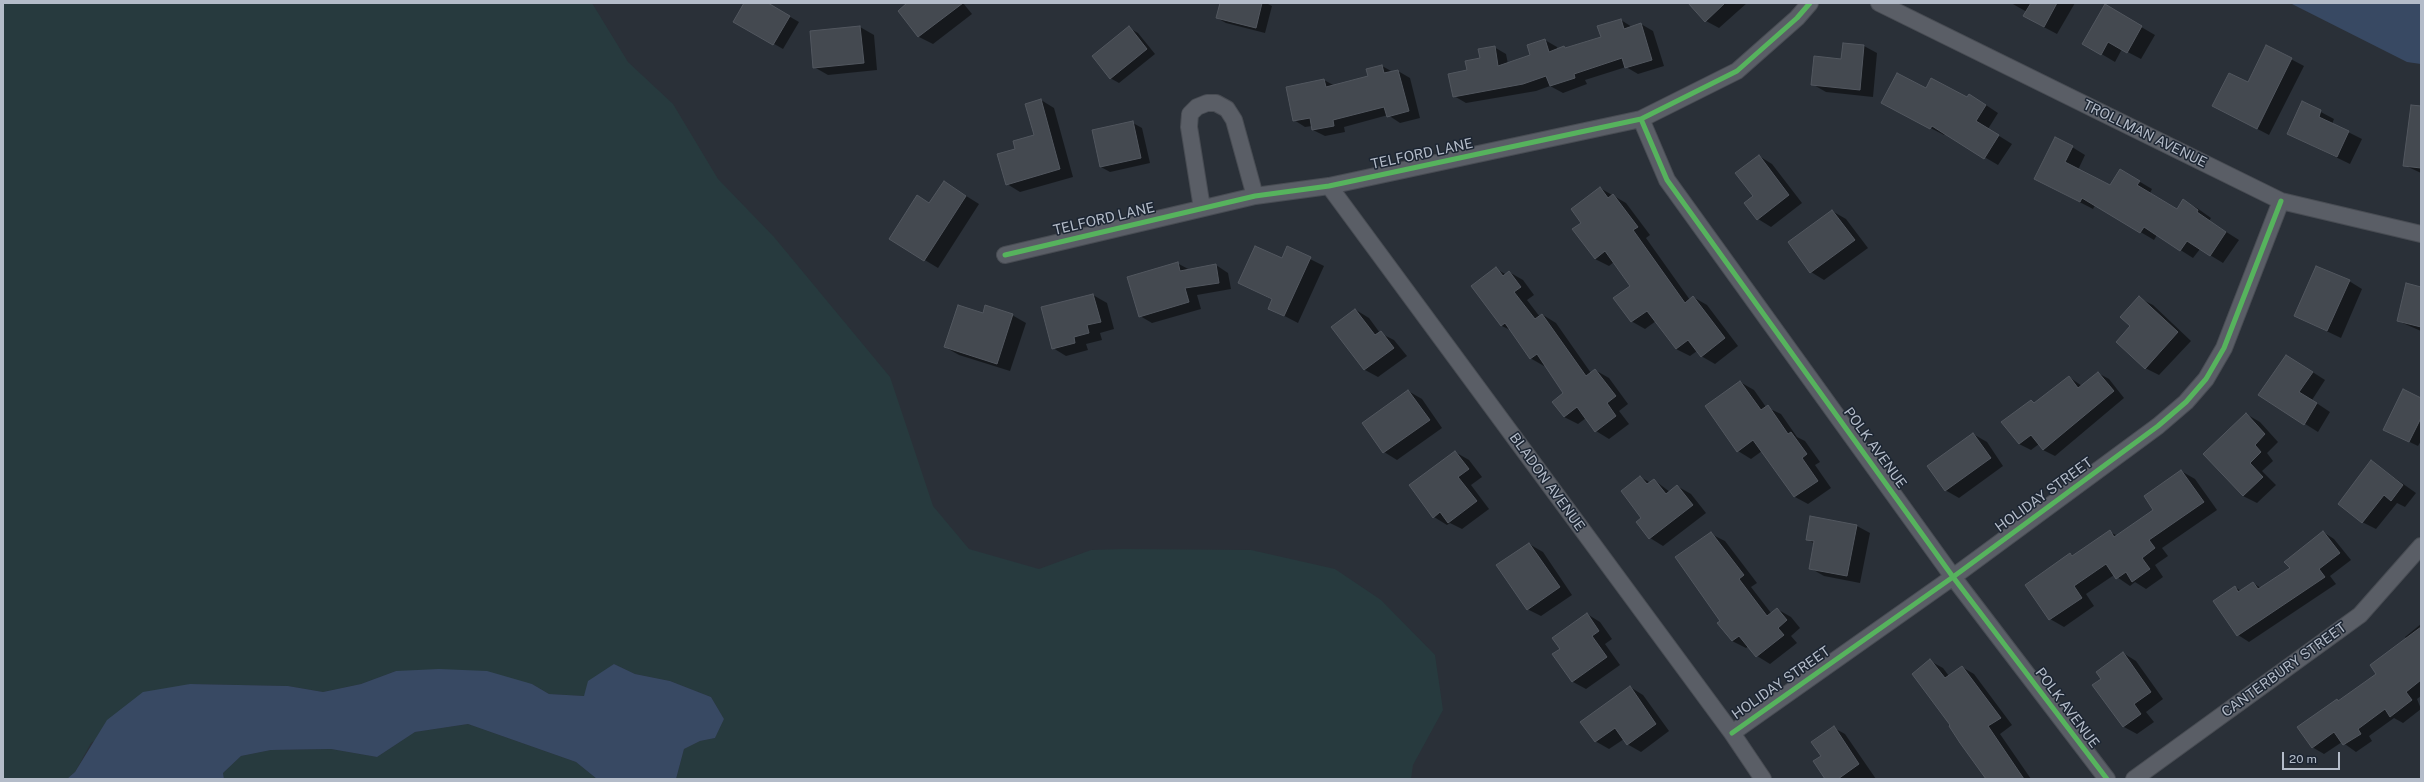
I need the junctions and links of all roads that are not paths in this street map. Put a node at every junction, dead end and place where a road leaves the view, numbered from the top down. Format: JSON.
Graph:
{"nodes":[{"id":1,"x":1810,"y":3,"type":"edge"},
{"id":2,"x":1879,"y":3,"type":"edge"},
{"id":3,"x":1641,"y":119,"type":"junction"},
{"id":4,"x":1329,"y":186,"type":"junction"},
{"id":5,"x":1254,"y":196,"type":"junction"},
{"id":6,"x":2281,"y":201,"type":"junction"},
{"id":7,"x":1202,"y":208,"type":"junction"},
{"id":8,"x":2421,"y":234,"type":"edge"},
{"id":9,"x":1005,"y":255,"type":"dead end"},
{"id":10,"x":2421,"y":546,"type":"edge"},
{"id":11,"x":1953,"y":577,"type":"junction"},
{"id":12,"x":1732,"y":733,"type":"junction"},
{"id":13,"x":1763,"y":779,"type":"edge"},
{"id":14,"x":2107,"y":779,"type":"edge"},
{"id":15,"x":2134,"y":779,"type":"edge"}],
"edges":[{"from":1,"to":3,"type":"street","name":"TELFORD LANE"},
{"from":2,"to":6,"type":"street","name":"TROLLMAN AVENUE"},
{"from":3,"to":4,"type":"street","name":"TELFORD LANE"},
{"from":3,"to":11,"type":"street","name":"POLK AVENUE"},
{"from":4,"to":5,"type":"street","name":"TELFORD LANE"},
{"from":4,"to":12,"type":"street","name":"BLADON AVENUE"},
{"from":5,"to":7,"type":"street","name":"TELFORD LANE"},
{"from":5,"to":7,"type":"street"},
{"from":6,"to":8,"type":"street","name":"TROLLMAN AVENUE"},
{"from":6,"to":11,"type":"street","name":"HOLIDAY STREET"},
{"from":7,"to":9,"type":"street","name":"TELFORD LANE"},
{"from":10,"to":15,"type":"street","name":"CANTERBURY STREET"},
{"from":11,"to":12,"type":"street","name":"HOLIDAY STREET"},
{"from":11,"to":14,"type":"street","name":"POLK AVENUE"},
{"from":12,"to":13,"type":"street","name":"BLADON AVENUE"}]}
